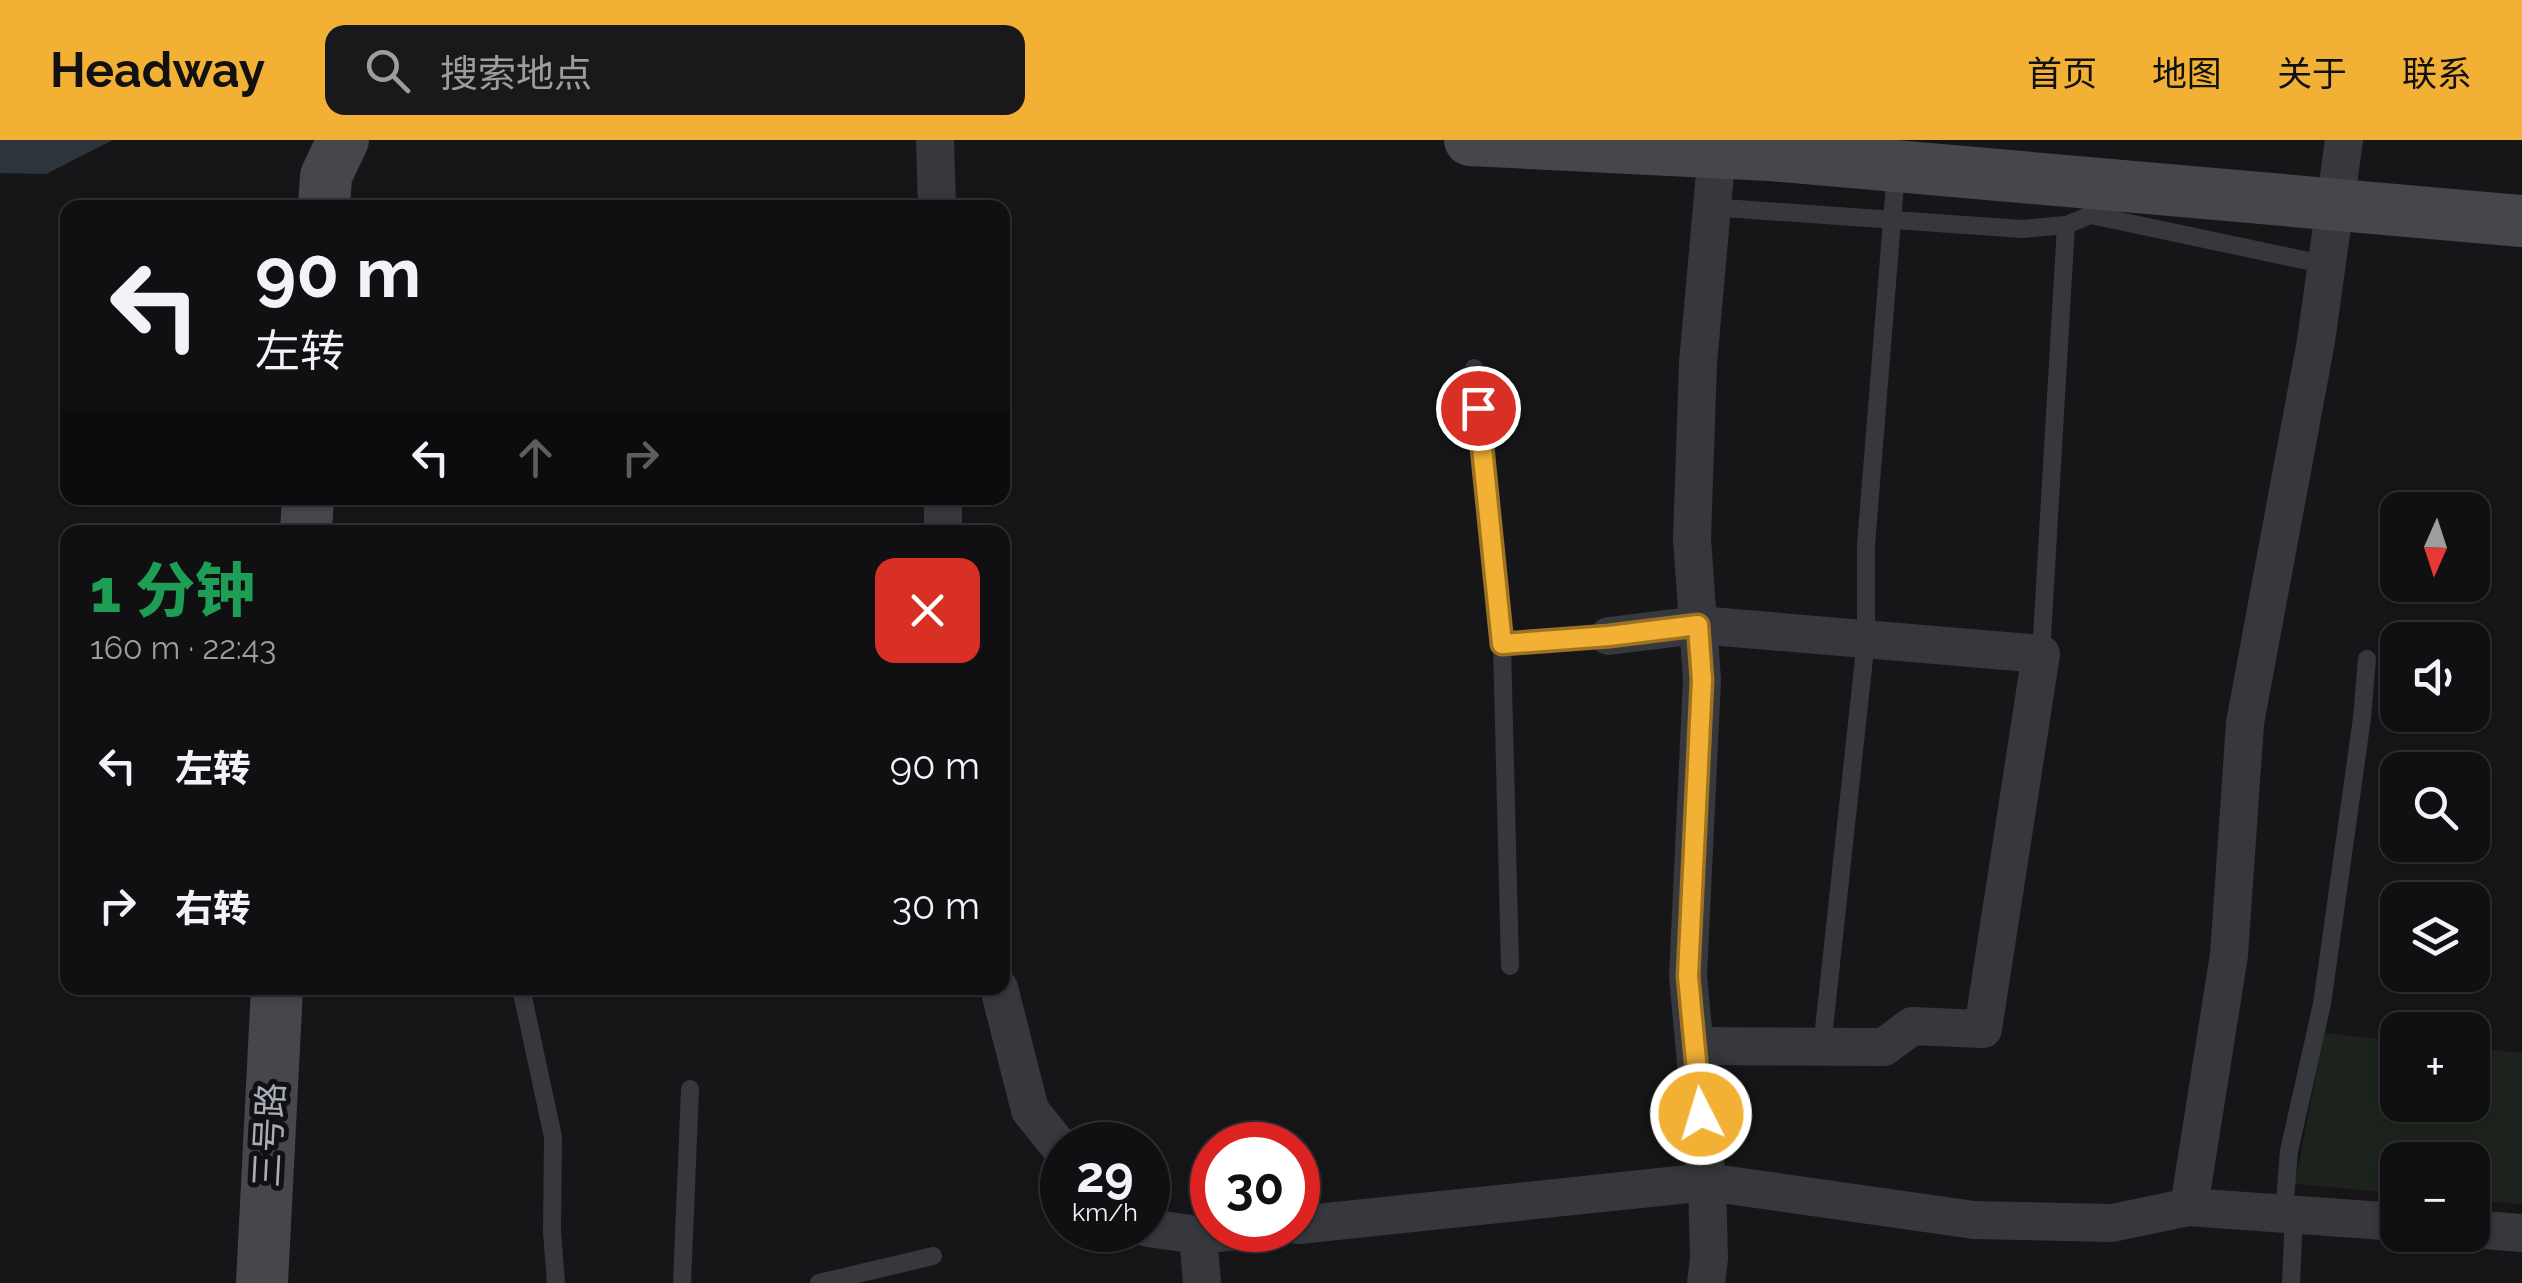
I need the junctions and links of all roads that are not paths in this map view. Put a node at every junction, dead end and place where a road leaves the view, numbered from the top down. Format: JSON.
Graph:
{"nodes":[{"id":1,"x":935,"y":140,"type":"edge"},
{"id":2,"x":1470,"y":140,"type":"edge"},
{"id":3,"x":2344,"y":140,"type":"edge"},
{"id":4,"x":1717,"y":146,"type":"edge"},
{"id":5,"x":1897,"y":160,"type":"junction"},
{"id":6,"x":936,"y":200,"type":"edge"},
{"id":7,"x":2334,"y":205,"type":"junction"},
{"id":8,"x":1710,"y":207,"type":"junction"},
{"id":9,"x":2522,"y":222,"type":"edge"},
{"id":10,"x":2066,"y":224,"type":"junction"},
{"id":11,"x":2327,"y":264,"type":"junction"},
{"id":12,"x":1474,"y":368,"type":"dead end"},
{"id":13,"x":1698,"y":625,"type":"junction"},
{"id":14,"x":1609,"y":636,"type":"joint"},
{"id":15,"x":1866,"y":640,"type":"junction"},
{"id":16,"x":1502,"y":644,"type":"junction"},
{"id":17,"x":2041,"y":654,"type":"junction"},
{"id":18,"x":2366,"y":659,"type":"dead end"},
{"id":19,"x":1510,"y":966,"type":"dead end"},
{"id":20,"x":277,"y":995,"type":"edge"},
{"id":21,"x":523,"y":995,"type":"edge"},
{"id":22,"x":1000,"y":995,"type":"edge"},
{"id":23,"x":1695,"y":1046,"type":"junction"},
{"id":24,"x":1822,"y":1046,"type":"junction"},
{"id":25,"x":690,"y":1089,"type":"dead end"},
{"id":26,"x":1040,"y":1122,"type":"edge"},
{"id":27,"x":1707,"y":1182,"type":"junction"},
{"id":28,"x":2189,"y":1208,"type":"junction"},
{"id":29,"x":2289,"y":1213,"type":"junction"},
{"id":30,"x":2380,"y":1221,"type":"edge"},
{"id":31,"x":1320,"y":1222,"type":"edge"},
{"id":32,"x":2490,"y":1230,"type":"edge"},
{"id":33,"x":2522,"y":1233,"type":"edge"},
{"id":34,"x":1199,"y":1252,"type":"edge"},
{"id":35,"x":932,"y":1256,"type":"dead end"},
{"id":36,"x":262,"y":1283,"type":"edge"},
{"id":37,"x":556,"y":1283,"type":"edge"},
{"id":38,"x":682,"y":1283,"type":"edge"},
{"id":39,"x":819,"y":1283,"type":"edge"},
{"id":40,"x":1202,"y":1283,"type":"edge"},
{"id":41,"x":1706,"y":1283,"type":"edge"},
{"id":42,"x":2290,"y":1283,"type":"edge"}],
"edges":[{"from":1,"to":6,"type":"street"},
{"from":2,"to":4,"type":"street"},
{"from":3,"to":7,"type":"street"},
{"from":4,"to":5,"type":"street"},
{"from":4,"to":8,"type":"street"},
{"from":5,"to":7,"type":"street"},
{"from":5,"to":15,"type":"lane"},
{"from":7,"to":9,"type":"street"},
{"from":7,"to":11,"type":"street"},
{"from":8,"to":10,"type":"lane"},
{"from":8,"to":13,"type":"street"},
{"from":10,"to":11,"type":"lane"},
{"from":10,"to":17,"type":"lane"},
{"from":11,"to":28,"type":"street"},
{"from":12,"to":16,"type":"lane"},
{"from":13,"to":14,"type":"street"},
{"from":13,"to":15,"type":"street"},
{"from":13,"to":23,"type":"street"},
{"from":14,"to":16,"type":"lane"},
{"from":15,"to":17,"type":"street"},
{"from":15,"to":24,"type":"lane"},
{"from":16,"to":19,"type":"lane"},
{"from":17,"to":24,"type":"street"},
{"from":18,"to":29,"type":"lane"},
{"from":20,"to":36,"type":"street","name":"三号路"},
{"from":21,"to":37,"type":"lane"},
{"from":22,"to":26,"type":"street"},
{"from":23,"to":24,"type":"street"},
{"from":23,"to":27,"type":"street"},
{"from":25,"to":38,"type":"lane"},
{"from":27,"to":28,"type":"street"},
{"from":27,"to":31,"type":"street"},
{"from":27,"to":41,"type":"street"},
{"from":28,"to":29,"type":"street"},
{"from":29,"to":30,"type":"street"},
{"from":29,"to":42,"type":"lane"},
{"from":32,"to":33,"type":"street"},
{"from":34,"to":40,"type":"street"},
{"from":35,"to":39,"type":"lane"}]}
